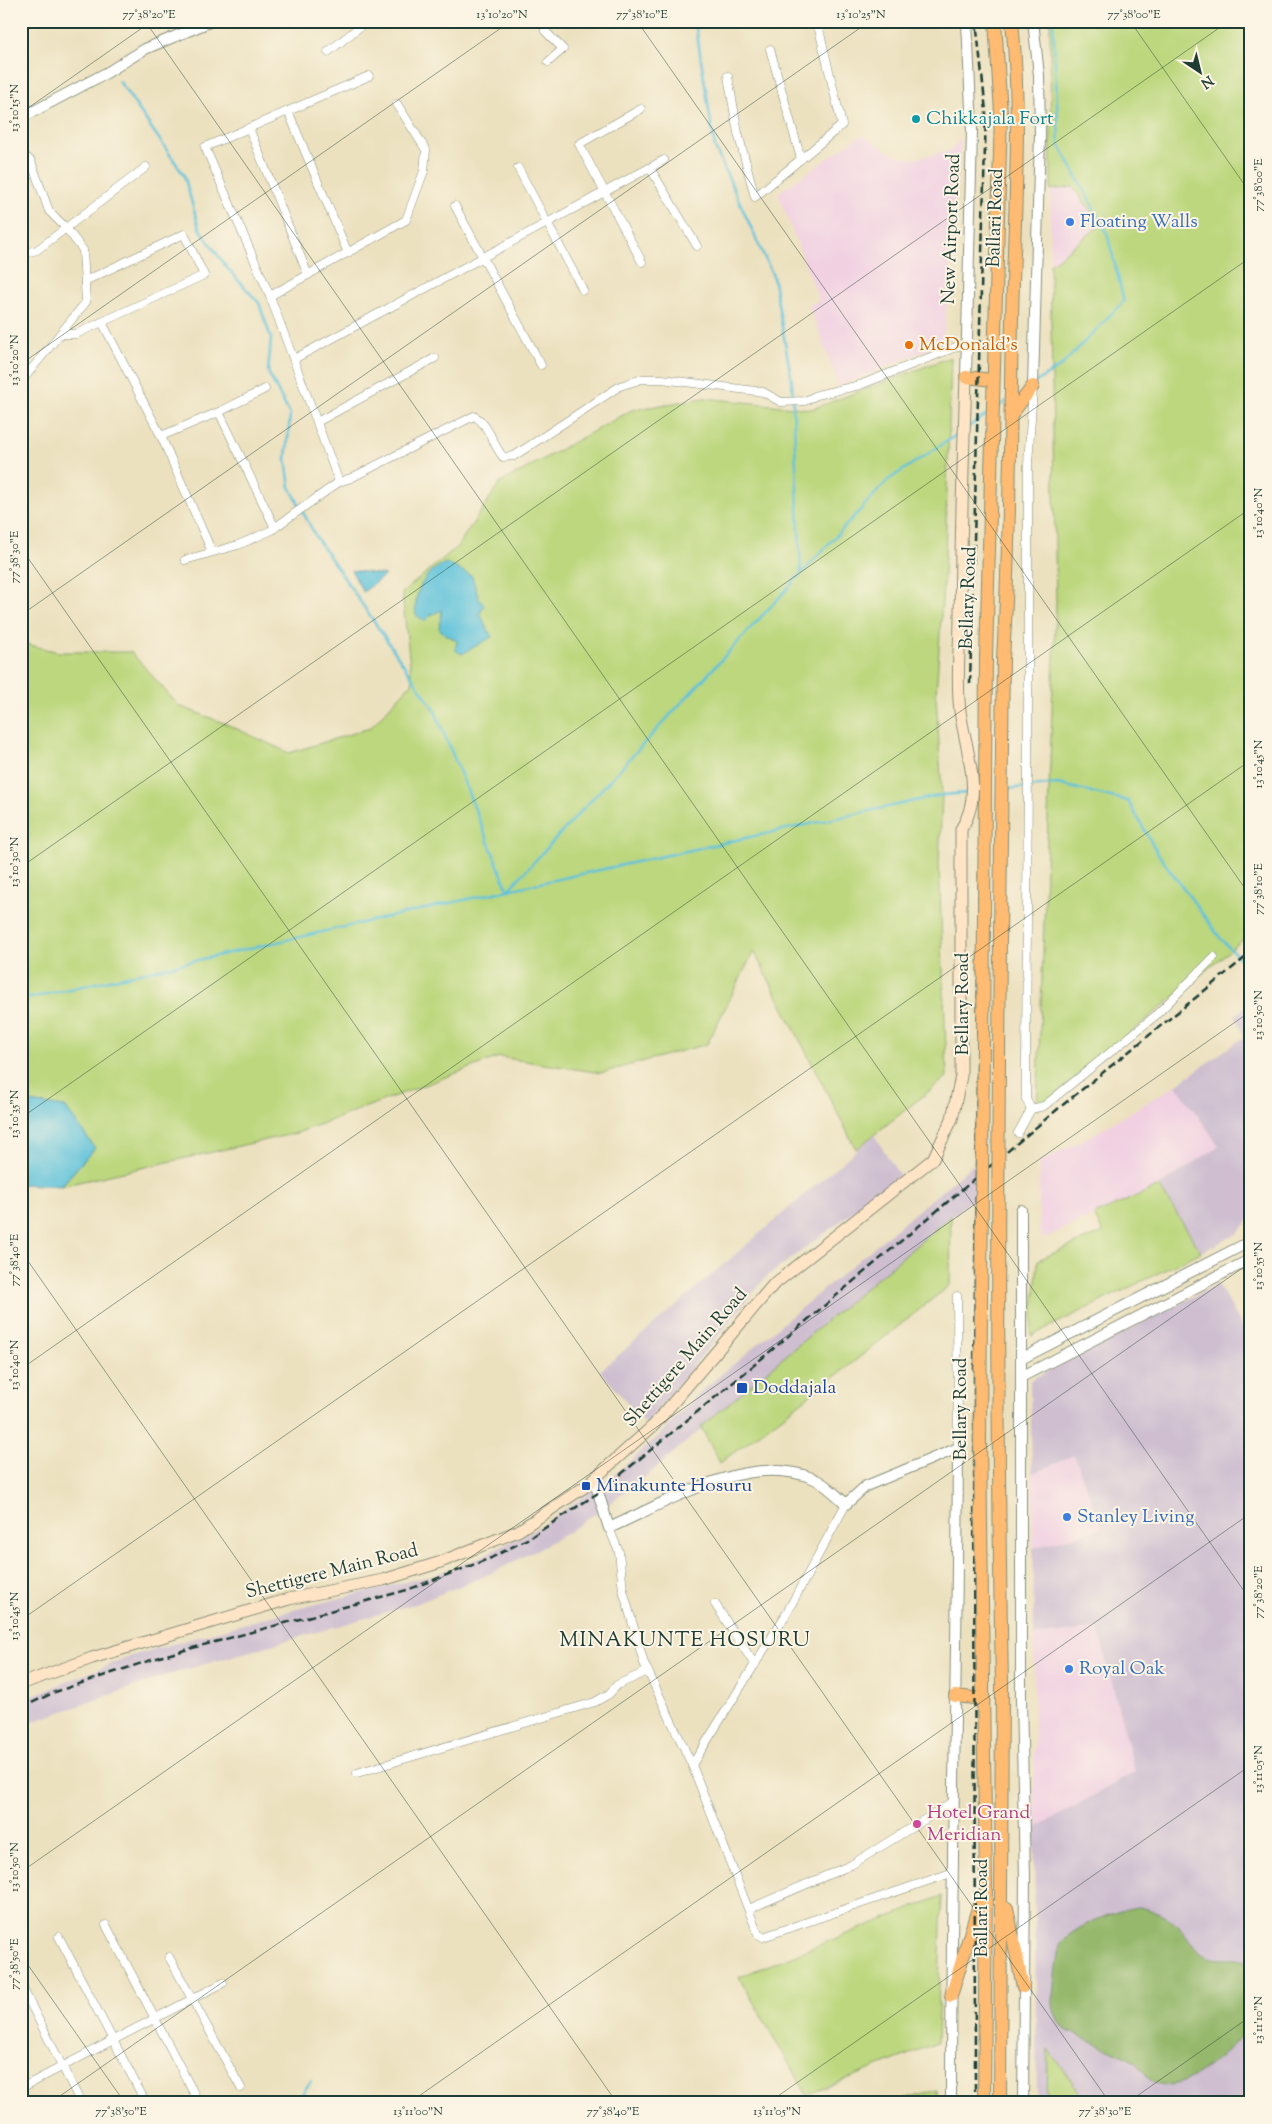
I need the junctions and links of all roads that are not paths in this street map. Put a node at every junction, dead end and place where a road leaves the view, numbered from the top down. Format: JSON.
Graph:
{"nodes":[{"id":1,"x":212,"y":21,"type":"edge"},
{"id":2,"x":367,"y":21,"type":"edge"},
{"id":3,"x":553,"y":21,"type":"edge"},
{"id":4,"x":817,"y":21,"type":"edge"},
{"id":5,"x":968,"y":21,"type":"edge"},
{"id":6,"x":995,"y":21,"type":"edge"},
{"id":7,"x":1012,"y":21,"type":"edge"},
{"id":8,"x":1033,"y":21,"type":"edge"},
{"id":9,"x":770,"y":49,"type":"dead end"},
{"id":10,"x":328,"y":52,"type":"dead end"},
{"id":11,"x":548,"y":62,"type":"dead end"},
{"id":12,"x":369,"y":76,"type":"dead end"},
{"id":13,"x":728,"y":76,"type":"dead end"},
{"id":14,"x":397,"y":104,"type":"dead end"},
{"id":15,"x":641,"y":109,"type":"dead end"},
{"id":16,"x":288,"y":111,"type":"junction"},
{"id":17,"x":21,"y":118,"type":"edge"},
{"id":18,"x":249,"y":128,"type":"junction"},
{"id":19,"x":21,"y":154,"type":"edge"},
{"id":20,"x":801,"y":159,"type":"junction"},
{"id":21,"x":664,"y":160,"type":"dead end"},
{"id":22,"x":146,"y":168,"type":"dead end"},
{"id":23,"x":518,"y":168,"type":"dead end"},
{"id":24,"x":650,"y":168,"type":"junction"},
{"id":25,"x":604,"y":193,"type":"junction"},
{"id":26,"x":455,"y":206,"type":"dead end"},
{"id":27,"x":547,"y":223,"type":"junction"},
{"id":28,"x":66,"y":228,"type":"junction"},
{"id":29,"x":697,"y":246,"type":"dead end"},
{"id":30,"x":348,"y":252,"type":"junction"},
{"id":31,"x":21,"y":254,"type":"edge"},
{"id":32,"x":482,"y":258,"type":"junction"},
{"id":33,"x":642,"y":262,"type":"dead end"},
{"id":34,"x":308,"y":275,"type":"junction"},
{"id":35,"x":85,"y":281,"type":"junction"},
{"id":36,"x":584,"y":290,"type":"dead end"},
{"id":37,"x":270,"y":296,"type":"junction"},
{"id":38,"x":102,"y":322,"type":"junction"},
{"id":39,"x":996,"y":322,"type":"joint"},
{"id":40,"x":60,"y":334,"type":"junction"},
{"id":41,"x":966,"y":343,"type":"junction"},
{"id":42,"x":435,"y":358,"type":"dead end"},
{"id":43,"x":294,"y":359,"type":"junction"},
{"id":44,"x":541,"y":365,"type":"dead end"},
{"id":45,"x":966,"y":378,"type":"junction"},
{"id":46,"x":993,"y":380,"type":"junction"},
{"id":47,"x":21,"y":382,"type":"edge"},
{"id":48,"x":1033,"y":383,"type":"junction"},
{"id":49,"x":265,"y":389,"type":"dead end"},
{"id":50,"x":1011,"y":404,"type":"junction"},
{"id":51,"x":220,"y":412,"type":"junction"},
{"id":52,"x":316,"y":422,"type":"junction"},
{"id":53,"x":162,"y":436,"type":"junction"},
{"id":54,"x":339,"y":482,"type":"junction"},
{"id":55,"x":275,"y":528,"type":"junction"},
{"id":56,"x":212,"y":552,"type":"junction"},
{"id":57,"x":186,"y":560,"type":"dead end"},
{"id":58,"x":1214,"y":957,"type":"dead end"},
{"id":59,"x":1031,"y":1109,"type":"junction"},
{"id":60,"x":1018,"y":1133,"type":"dead end"},
{"id":61,"x":1021,"y":1210,"type":"dead end"},
{"id":62,"x":1251,"y":1241,"type":"edge"},
{"id":63,"x":1251,"y":1259,"type":"edge"},
{"id":64,"x":957,"y":1296,"type":"dead end"},
{"id":65,"x":1021,"y":1359,"type":"junction"},
{"id":66,"x":1021,"y":1378,"type":"junction"},
{"id":67,"x":958,"y":1448,"type":"junction"},
{"id":68,"x":594,"y":1479,"type":"junction"},
{"id":69,"x":846,"y":1504,"type":"junction"},
{"id":70,"x":609,"y":1528,"type":"junction"},
{"id":71,"x":715,"y":1604,"type":"dead end"},
{"id":72,"x":755,"y":1665,"type":"junction"},
{"id":73,"x":648,"y":1671,"type":"junction"},
{"id":74,"x":1002,"y":1683,"type":"joint"},
{"id":75,"x":21,"y":1684,"type":"edge"},
{"id":76,"x":984,"y":1692,"type":"junction"},
{"id":77,"x":955,"y":1696,"type":"junction"},
{"id":78,"x":692,"y":1765,"type":"junction"},
{"id":79,"x":357,"y":1772,"type":"dead end"},
{"id":80,"x":953,"y":1802,"type":"junction"},
{"id":81,"x":952,"y":1873,"type":"junction"},
{"id":82,"x":1001,"y":1878,"type":"junction"},
{"id":83,"x":986,"y":1884,"type":"junction"},
{"id":84,"x":748,"y":1909,"type":"junction"},
{"id":85,"x":106,"y":1925,"type":"dead end"},
{"id":86,"x":59,"y":1937,"type":"dead end"},
{"id":87,"x":169,"y":1957,"type":"dead end"},
{"id":88,"x":222,"y":1982,"type":"dead end"},
{"id":89,"x":21,"y":1985,"type":"edge"},
{"id":90,"x":1023,"y":1987,"type":"junction"},
{"id":91,"x":951,"y":1996,"type":"junction"},
{"id":92,"x":193,"y":1998,"type":"junction"},
{"id":93,"x":154,"y":2018,"type":"junction"},
{"id":94,"x":114,"y":2040,"type":"junction"},
{"id":95,"x":62,"y":2066,"type":"junction"},
{"id":96,"x":21,"y":2088,"type":"edge"},
{"id":97,"x":241,"y":2088,"type":"dead end"},
{"id":98,"x":81,"y":2103,"type":"edge"},
{"id":99,"x":146,"y":2103,"type":"edge"},
{"id":100,"x":199,"y":2103,"type":"edge"},
{"id":101,"x":951,"y":2103,"type":"edge"},
{"id":102,"x":984,"y":2103,"type":"edge"},
{"id":103,"x":1000,"y":2103,"type":"edge"},
{"id":104,"x":1023,"y":2103,"type":"edge"}],
"edges":[{"from":1,"to":17,"type":"street"},
{"from":2,"to":10,"type":"street"},
{"from":3,"to":11,"type":"street"},
{"from":4,"to":20,"type":"street"},
{"from":5,"to":41,"type":"street","name":"New Airport Road"},
{"from":6,"to":39,"type":"highway","name":"Ballari Road"},
{"from":7,"to":50,"type":"highway","name":"Ballari Road"},
{"from":8,"to":48,"type":"street"},
{"from":9,"to":20,"type":"street"},
{"from":12,"to":16,"type":"street"},
{"from":13,"to":20,"type":"street"},
{"from":14,"to":30,"type":"street"},
{"from":15,"to":25,"type":"street"},
{"from":16,"to":18,"type":"street"},
{"from":16,"to":30,"type":"street"},
{"from":18,"to":34,"type":"street"},
{"from":18,"to":37,"type":"street"},
{"from":19,"to":28,"type":"street"},
{"from":21,"to":24,"type":"street"},
{"from":22,"to":28,"type":"street"},
{"from":23,"to":27,"type":"street"},
{"from":24,"to":25,"type":"street"},
{"from":24,"to":29,"type":"street"},
{"from":25,"to":27,"type":"street"},
{"from":25,"to":33,"type":"street"},
{"from":26,"to":32,"type":"street"},
{"from":27,"to":32,"type":"street"},
{"from":27,"to":36,"type":"street"},
{"from":28,"to":31,"type":"street"},
{"from":28,"to":35,"type":"street"},
{"from":30,"to":34,"type":"street"},
{"from":32,"to":43,"type":"street"},
{"from":32,"to":44,"type":"street"},
{"from":34,"to":37,"type":"street"},
{"from":35,"to":38,"type":"street"},
{"from":35,"to":40,"type":"street"},
{"from":37,"to":43,"type":"street"},
{"from":38,"to":40,"type":"street"},
{"from":38,"to":53,"type":"street"},
{"from":39,"to":46,"type":"highway","name":"Bellary Road"},
{"from":40,"to":47,"type":"street"},
{"from":41,"to":45,"type":"street","name":"New Airport Road"},
{"from":41,"to":54,"type":"street"},
{"from":42,"to":52,"type":"street"},
{"from":43,"to":52,"type":"street"},
{"from":45,"to":46,"type":"highway"},
{"from":45,"to":68,"type":"main road","name":"Shettigere Main Road"},
{"from":46,"to":76,"type":"highway","name":"Bellary Road","bridge":true},
{"from":48,"to":50,"type":"highway"},
{"from":48,"to":59,"type":"street"},
{"from":49,"to":51,"type":"street"},
{"from":50,"to":74,"type":"highway","name":"Bellary Road","bridge":true},
{"from":51,"to":53,"type":"street"},
{"from":51,"to":55,"type":"street"},
{"from":52,"to":54,"type":"street"},
{"from":53,"to":56,"type":"street"},
{"from":54,"to":55,"type":"street"},
{"from":55,"to":56,"type":"street"},
{"from":56,"to":57,"type":"street"},
{"from":58,"to":59,"type":"street"},
{"from":59,"to":60,"type":"street"},
{"from":61,"to":65,"type":"street"},
{"from":62,"to":65,"type":"street"},
{"from":63,"to":66,"type":"street"},
{"from":64,"to":67,"type":"street"},
{"from":65,"to":66,"type":"street"},
{"from":66,"to":90,"type":"street"},
{"from":67,"to":69,"type":"street"},
{"from":67,"to":77,"type":"street"},
{"from":68,"to":70,"type":"street"},
{"from":68,"to":75,"type":"main road","name":"Shettigere Main Road"},
{"from":69,"to":70,"type":"street"},
{"from":69,"to":72,"type":"street"},
{"from":70,"to":73,"type":"street"},
{"from":71,"to":72,"type":"street"},
{"from":72,"to":78,"type":"street"},
{"from":73,"to":78,"type":"street"},
{"from":73,"to":79,"type":"street"},
{"from":74,"to":82,"type":"highway","name":"Ballari Road"},
{"from":76,"to":77,"type":"highway"},
{"from":76,"to":83,"type":"highway","name":"Ballari Road"},
{"from":77,"to":80,"type":"street"},
{"from":78,"to":84,"type":"street"},
{"from":80,"to":81,"type":"street"},
{"from":80,"to":84,"type":"street"},
{"from":81,"to":84,"type":"street"},
{"from":81,"to":91,"type":"street"},
{"from":82,"to":90,"type":"highway"},
{"from":82,"to":103,"type":"highway","name":"Ballari Road"},
{"from":83,"to":91,"type":"highway"},
{"from":83,"to":102,"type":"highway","name":"Ballari Road"},
{"from":85,"to":93,"type":"street"},
{"from":86,"to":94,"type":"street"},
{"from":87,"to":92,"type":"street"},
{"from":88,"to":92,"type":"street"},
{"from":89,"to":95,"type":"street"},
{"from":90,"to":104,"type":"street"},
{"from":91,"to":101,"type":"street"},
{"from":92,"to":93,"type":"street"},
{"from":92,"to":97,"type":"street"},
{"from":93,"to":94,"type":"street"},
{"from":93,"to":100,"type":"street"},
{"from":94,"to":95,"type":"street"},
{"from":94,"to":99,"type":"street"},
{"from":95,"to":96,"type":"street"},
{"from":95,"to":98,"type":"street"}]}
